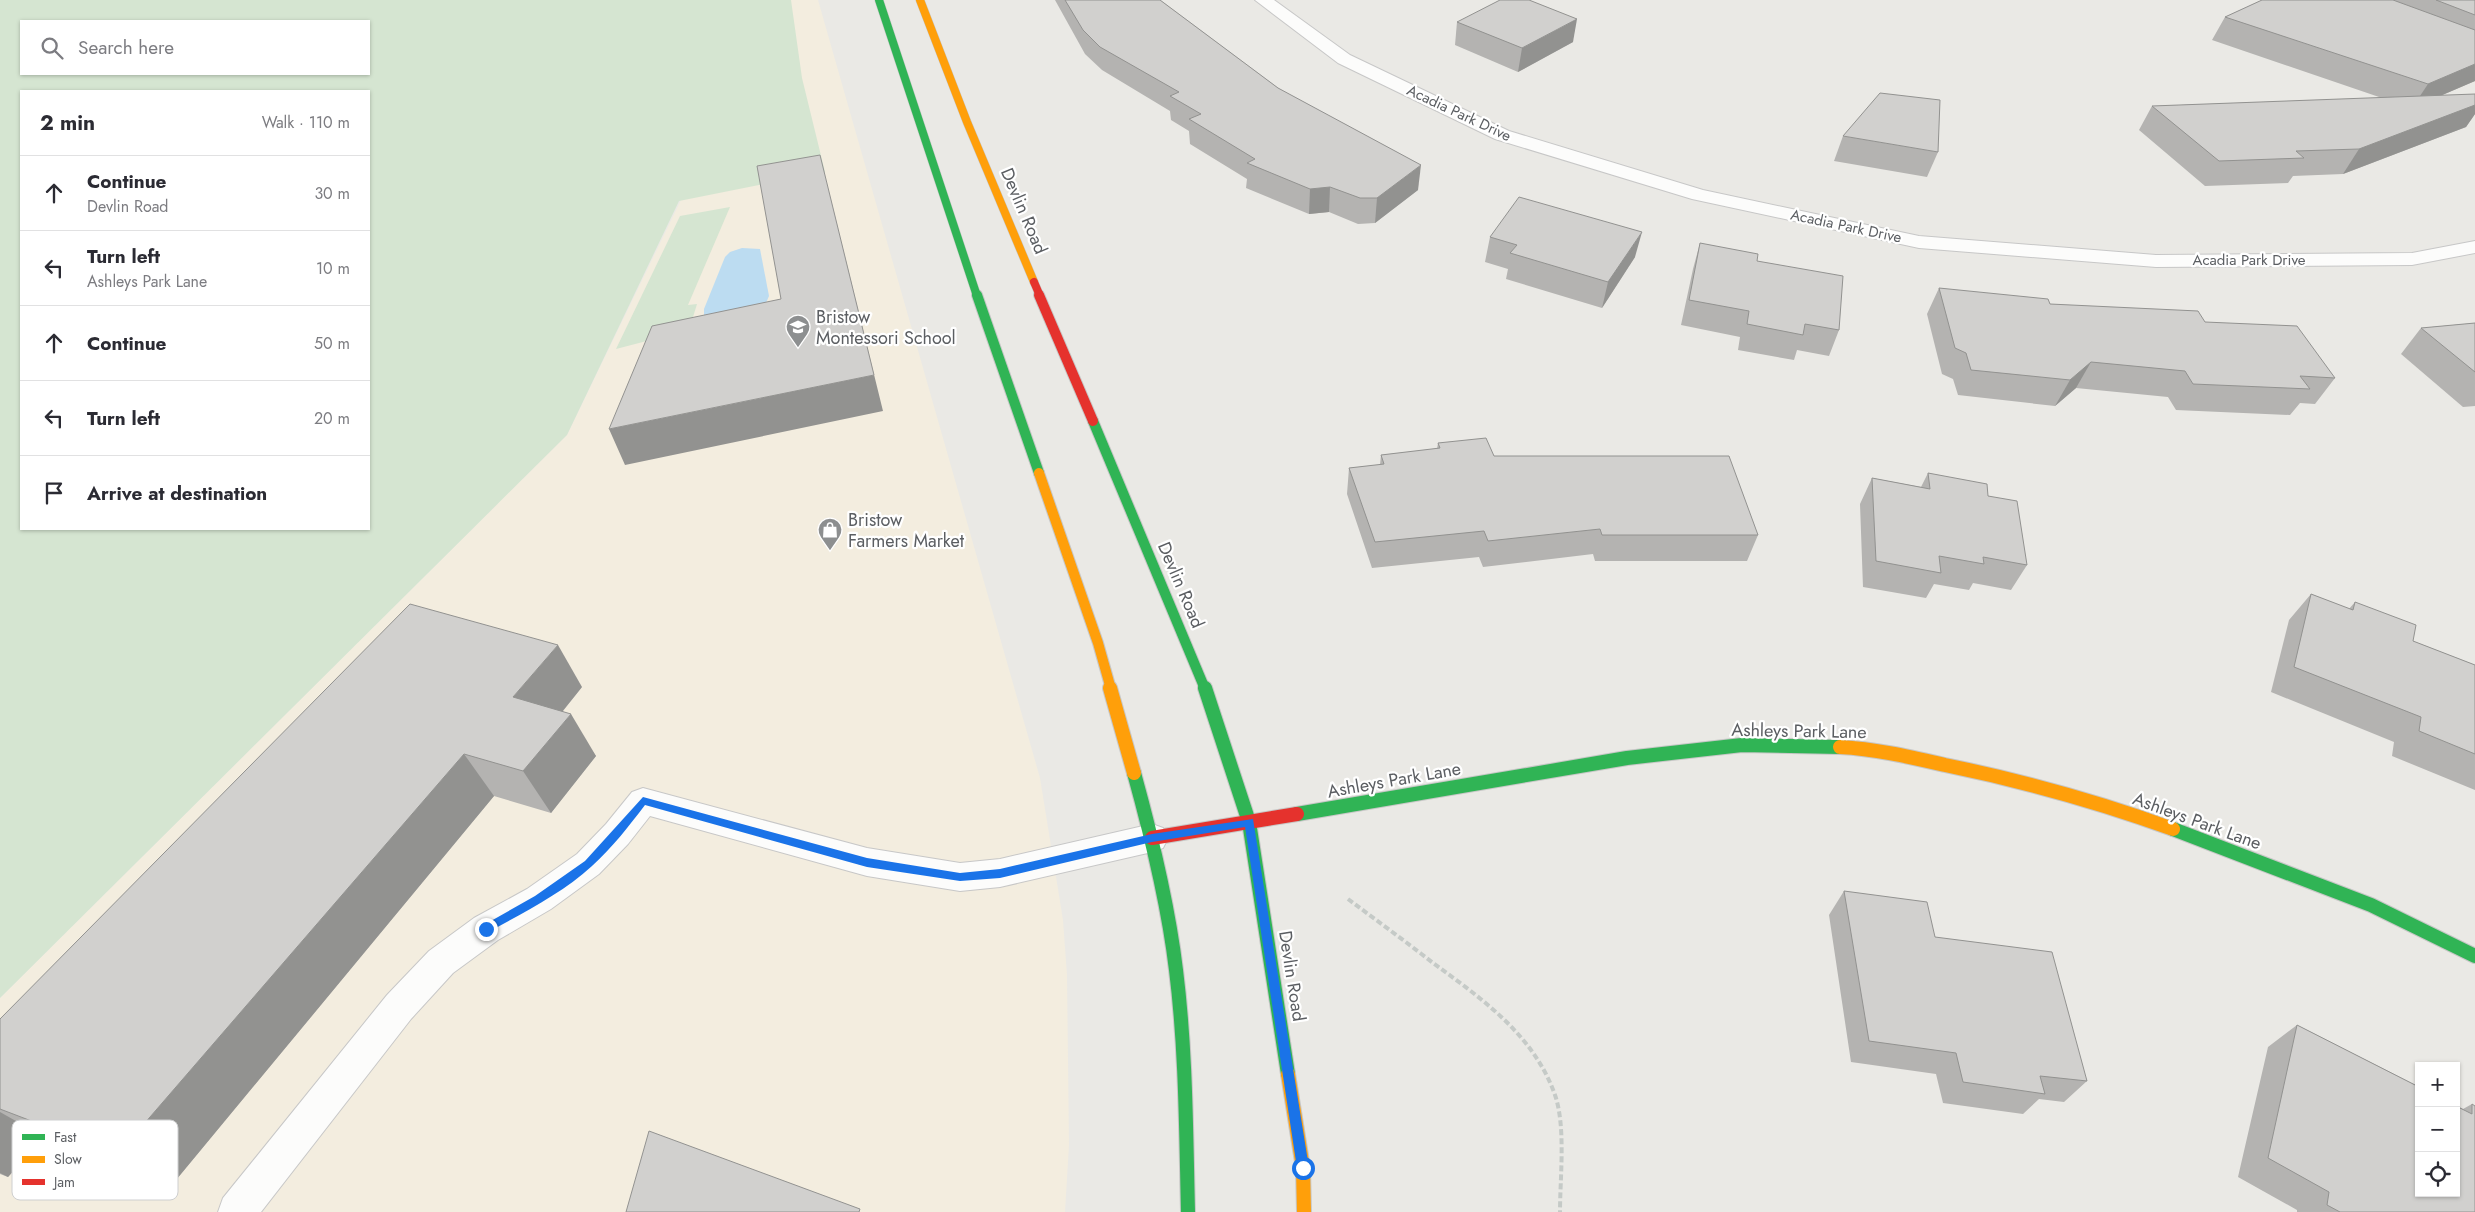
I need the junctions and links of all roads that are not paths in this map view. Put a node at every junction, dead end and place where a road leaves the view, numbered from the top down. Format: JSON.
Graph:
{"nodes":[{"id":1,"x":879,"y":0,"type":"edge"},
{"id":2,"x":920,"y":0,"type":"edge"},
{"id":3,"x":1263,"y":0,"type":"edge"},
{"id":4,"x":2475,"y":246,"type":"edge"},
{"id":5,"x":1249,"y":822,"type":"junction"},
{"id":6,"x":1152,"y":838,"type":"junction"},
{"id":7,"x":2475,"y":956,"type":"edge"},
{"id":8,"x":237,"y":1212,"type":"edge"},
{"id":9,"x":1188,"y":1212,"type":"edge"},
{"id":10,"x":1304,"y":1212,"type":"edge"}],
"edges":[{"from":1,"to":6,"type":"main road"},
{"from":2,"to":5,"type":"main road","name":"Devlin Road"},
{"from":3,"to":4,"type":"street","name":"Acadia Park Drive"},
{"from":5,"to":6,"type":"main road","name":"Ashleys Park Lane"},
{"from":5,"to":7,"type":"main road","name":"Ashleys Park Lane"},
{"from":5,"to":10,"type":"main road","name":"Devlin Road"},
{"from":6,"to":8,"type":"street"},
{"from":6,"to":9,"type":"main road"}]}
